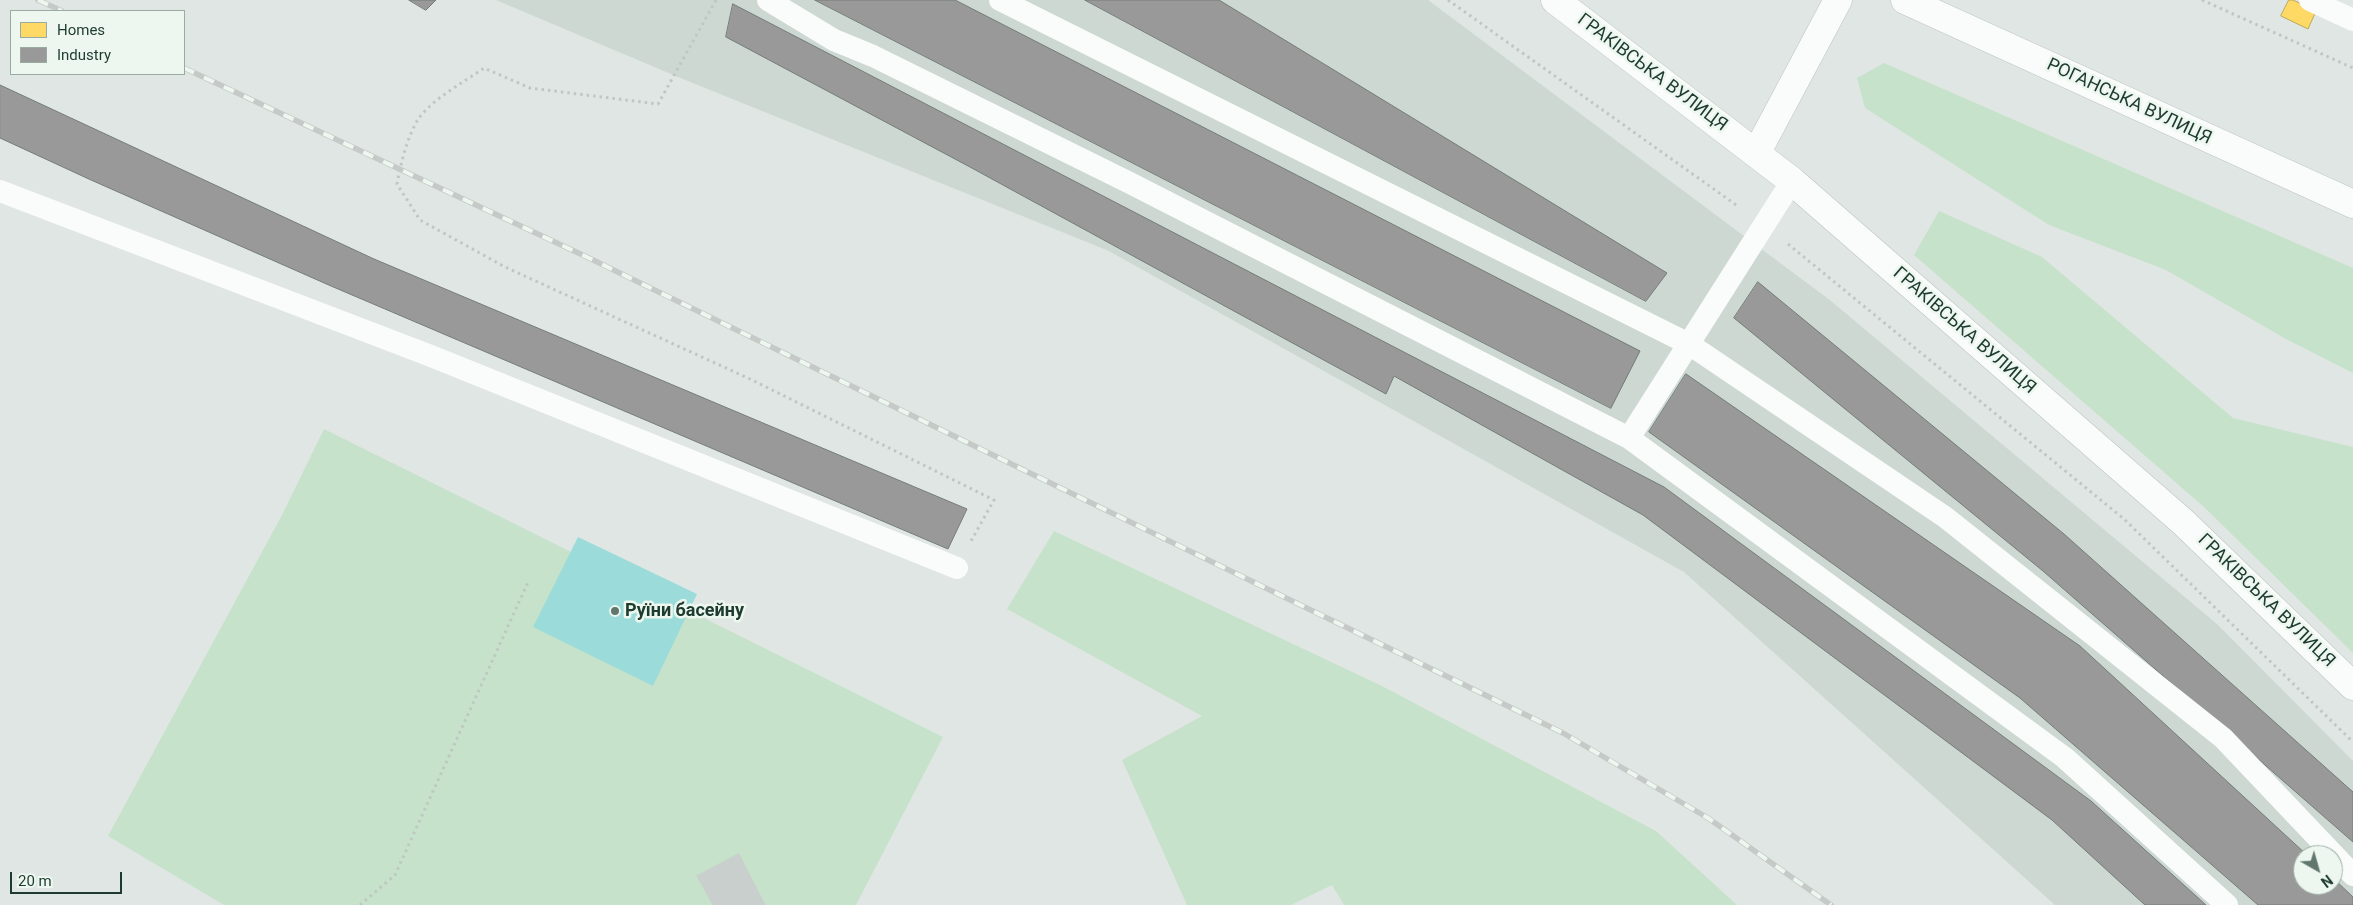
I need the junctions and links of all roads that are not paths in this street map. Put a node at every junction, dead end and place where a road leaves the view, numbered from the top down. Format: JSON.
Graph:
{"nodes":[{"id":1,"x":768,"y":0,"type":"edge"},
{"id":2,"x":1000,"y":0,"type":"edge"},
{"id":3,"x":1555,"y":0,"type":"edge"},
{"id":4,"x":1838,"y":0,"type":"edge"},
{"id":5,"x":1905,"y":0,"type":"edge"},
{"id":6,"x":2310,"y":0,"type":"edge"},
{"id":7,"x":1938,"y":6,"type":"edge"},
{"id":8,"x":2353,"y":20,"type":"edge"},
{"id":9,"x":1757,"y":152,"type":"junction"},
{"id":10,"x":1792,"y":181,"type":"junction"},
{"id":11,"x":0,"y":191,"type":"edge"},
{"id":12,"x":2353,"y":204,"type":"edge"},
{"id":13,"x":1689,"y":344,"type":"junction"},
{"id":14,"x":1629,"y":438,"type":"junction"},
{"id":15,"x":957,"y":568,"type":"road end"},
{"id":16,"x":2353,"y":686,"type":"edge"},
{"id":17,"x":2353,"y":874,"type":"edge"},
{"id":18,"x":2227,"y":905,"type":"edge"}],
"edges":[{"from":1,"to":14,"type":"lane"},
{"from":2,"to":13,"type":"lane"},
{"from":3,"to":9,"type":"street","name":"ГРАКІВСЬКА ВУЛИЦЯ"},
{"from":4,"to":9,"type":"street"},
{"from":5,"to":7,"type":"street","name":"РОГАНСЬКА ВУЛИЦЯ"},
{"from":6,"to":8,"type":"lane"},
{"from":7,"to":12,"type":"street","name":"РОГАНСЬКА ВУЛИЦЯ"},
{"from":9,"to":10,"type":"street","name":"ГРАКІВСЬКА ВУЛИЦЯ"},
{"from":10,"to":13,"type":"lane"},
{"from":10,"to":16,"type":"street","name":"ГРАКІВСЬКА ВУЛИЦЯ"},
{"from":11,"to":15,"type":"lane"},
{"from":13,"to":14,"type":"lane"},
{"from":13,"to":17,"type":"lane"},
{"from":14,"to":18,"type":"lane"}]}
